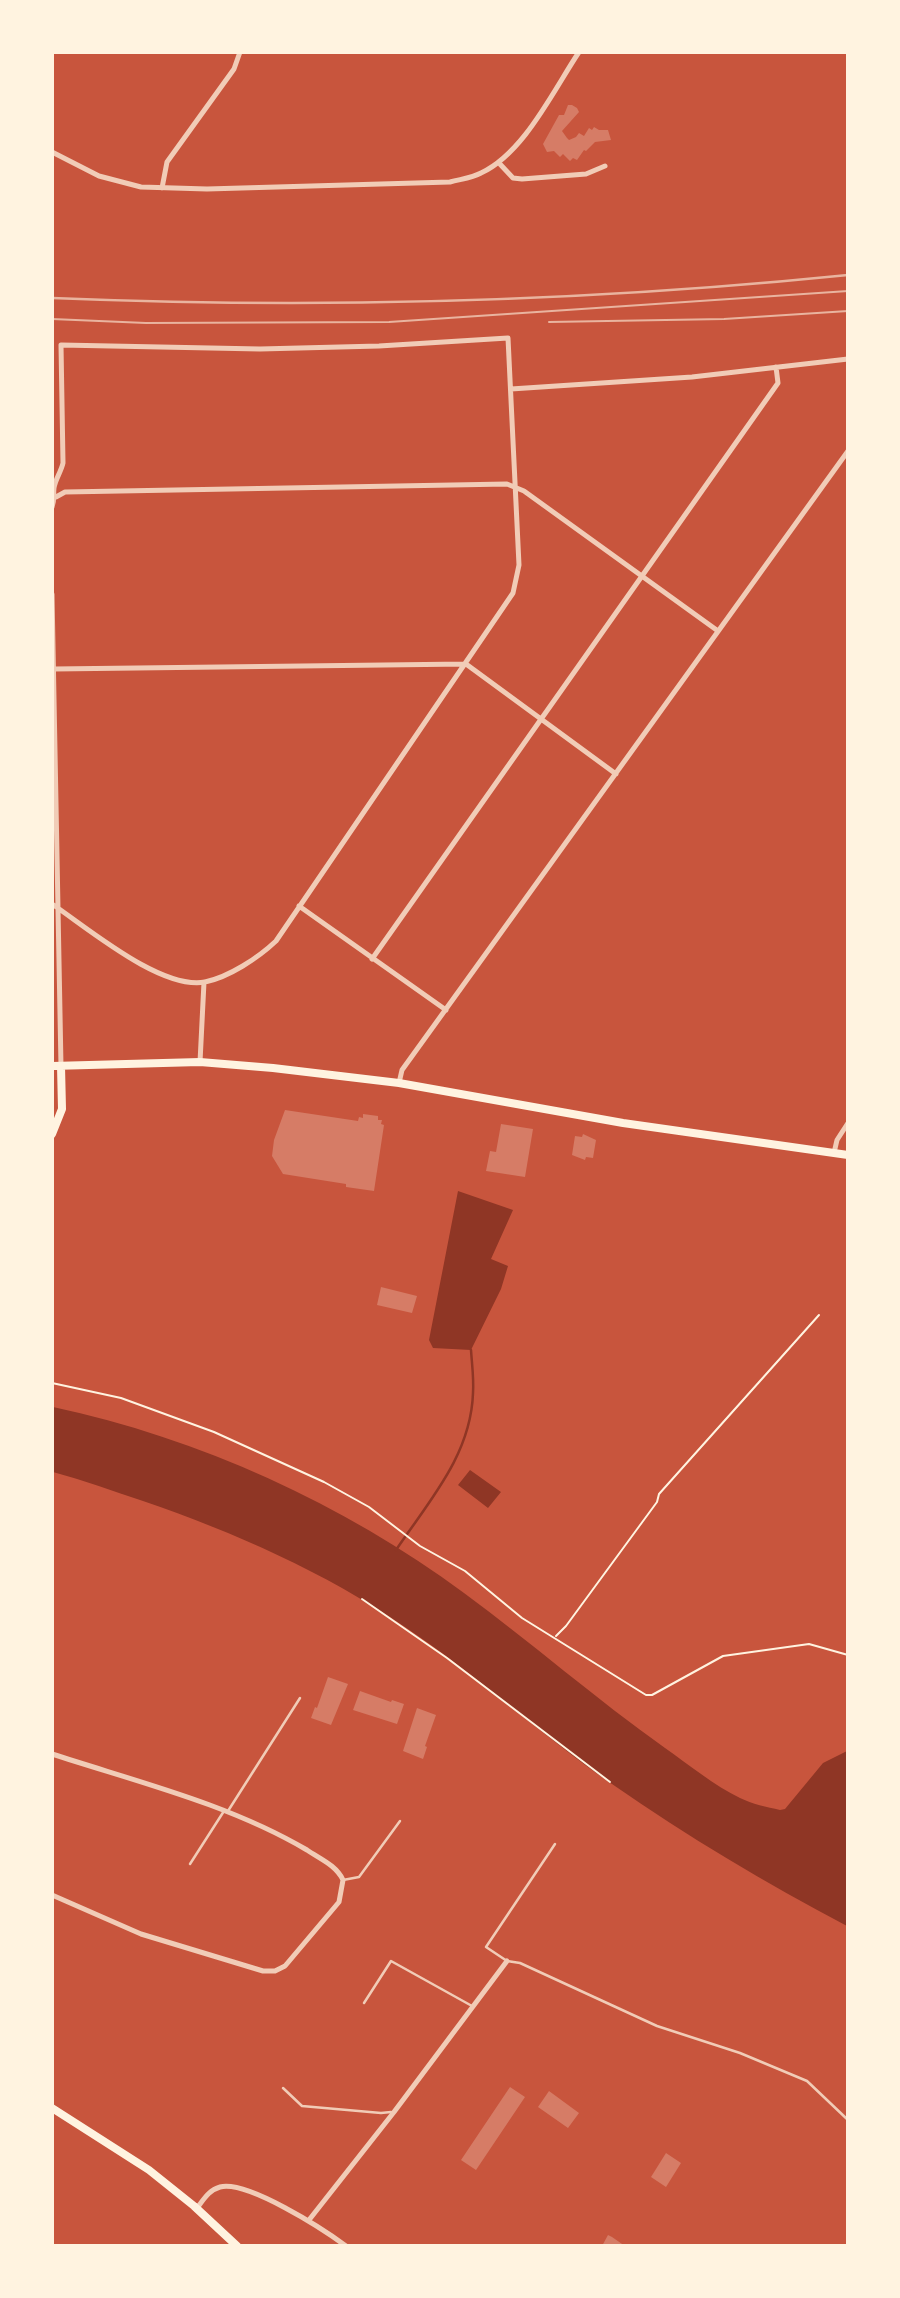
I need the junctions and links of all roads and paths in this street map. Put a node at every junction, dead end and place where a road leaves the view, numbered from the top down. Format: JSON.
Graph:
{"nodes":[{"id":1,"x":240,"y":52,"type":"edge"},
{"id":2,"x":579,"y":52,"type":"edge"},
{"id":3,"x":52,"y":152,"type":"edge"},
{"id":4,"x":499,"y":163,"type":"junction"},
{"id":5,"x":605,"y":166,"type":"dead end"},
{"id":6,"x":162,"y":188,"type":"junction"},
{"id":7,"x":848,"y":359,"type":"edge"},
{"id":8,"x":776,"y":368,"type":"junction"},
{"id":9,"x":511,"y":389,"type":"junction"},
{"id":10,"x":848,"y":451,"type":"edge"},
{"id":11,"x":515,"y":486,"type":"junction"},
{"id":12,"x":56,"y":497,"type":"junction"},
{"id":13,"x":52,"y":507,"type":"edge"},
{"id":14,"x":642,"y":575,"type":"junction"},
{"id":15,"x":52,"y":594,"type":"edge"},
{"id":16,"x":718,"y":631,"type":"junction"},
{"id":17,"x":466,"y":664,"type":"junction"},
{"id":18,"x":54,"y":668,"type":"edge"},
{"id":19,"x":541,"y":719,"type":"junction"},
{"id":20,"x":616,"y":774,"type":"junction"},
{"id":21,"x":55,"y":906,"type":"edge"},
{"id":22,"x":299,"y":906,"type":"junction"},
{"id":23,"x":372,"y":959,"type":"junction"},
{"id":24,"x":204,"y":982,"type":"junction"},
{"id":25,"x":446,"y":1010,"type":"junction"},
{"id":26,"x":200,"y":1062,"type":"junction"},
{"id":27,"x":57,"y":1066,"type":"edge"},
{"id":28,"x":399,"y":1083,"type":"junction"},
{"id":29,"x":848,"y":1122,"type":"edge"},
{"id":30,"x":52,"y":1133,"type":"edge"},
{"id":31,"x":834,"y":1153,"type":"junction"},
{"id":32,"x":848,"y":1154,"type":"edge"},
{"id":33,"x":819,"y":1315,"type":"dead end"},
{"id":34,"x":52,"y":1383,"type":"edge"},
{"id":35,"x":362,"y":1599,"type":"dead end"},
{"id":36,"x":555,"y":1637,"type":"junction"},
{"id":37,"x":848,"y":1655,"type":"edge"},
{"id":38,"x":300,"y":1698,"type":"dead end"},
{"id":39,"x":52,"y":1754,"type":"edge"},
{"id":40,"x":610,"y":1783,"type":"dead end"},
{"id":41,"x":226,"y":1811,"type":"junction"},
{"id":42,"x":400,"y":1821,"type":"dead end"},
{"id":43,"x":555,"y":1844,"type":"dead end"},
{"id":44,"x":190,"y":1864,"type":"dead end"},
{"id":45,"x":343,"y":1881,"type":"junction"},
{"id":46,"x":52,"y":1895,"type":"edge"},
{"id":47,"x":507,"y":1961,"type":"junction"},
{"id":48,"x":364,"y":2003,"type":"dead end"},
{"id":49,"x":472,"y":2007,"type":"junction"},
{"id":50,"x":283,"y":2088,"type":"dead end"},
{"id":51,"x":52,"y":2108,"type":"edge"},
{"id":52,"x":394,"y":2112,"type":"junction"},
{"id":53,"x":848,"y":2120,"type":"edge"},
{"id":54,"x":197,"y":2208,"type":"junction"},
{"id":55,"x":309,"y":2220,"type":"junction"},
{"id":56,"x":237,"y":2245,"type":"edge"},
{"id":57,"x":346,"y":2245,"type":"edge"}],
"edges":[{"from":1,"to":6,"type":"street"},
{"from":2,"to":4,"type":"street"},
{"from":3,"to":6,"type":"street"},
{"from":4,"to":5,"type":"street"},
{"from":4,"to":6,"type":"street"},
{"from":7,"to":8,"type":"street"},
{"from":8,"to":9,"type":"street"},
{"from":8,"to":14,"type":"street"},
{"from":9,"to":11,"type":"street"},
{"from":9,"to":12,"type":"street"},
{"from":10,"to":16,"type":"street"},
{"from":11,"to":12,"type":"street"},
{"from":11,"to":14,"type":"street"},
{"from":11,"to":17,"type":"street"},
{"from":12,"to":13,"type":"street"},
{"from":14,"to":16,"type":"street"},
{"from":14,"to":19,"type":"street"},
{"from":15,"to":18,"type":"street"},
{"from":16,"to":20,"type":"street"},
{"from":17,"to":18,"type":"street"},
{"from":17,"to":19,"type":"street"},
{"from":17,"to":22,"type":"street"},
{"from":18,"to":21,"type":"street"},
{"from":19,"to":20,"type":"street"},
{"from":19,"to":23,"type":"street"},
{"from":20,"to":25,"type":"street"},
{"from":21,"to":24,"type":"street"},
{"from":21,"to":27,"type":"street"},
{"from":22,"to":23,"type":"street"},
{"from":22,"to":24,"type":"street"},
{"from":23,"to":25,"type":"street"},
{"from":24,"to":26,"type":"street"},
{"from":25,"to":28,"type":"street"},
{"from":26,"to":27,"type":"main road"},
{"from":26,"to":28,"type":"main road"},
{"from":27,"to":30,"type":"main road"},
{"from":28,"to":31,"type":"main road"},
{"from":29,"to":31,"type":"street"},
{"from":31,"to":32,"type":"main road"},
{"from":33,"to":36,"type":"path"},
{"from":34,"to":36,"type":"path"},
{"from":35,"to":40,"type":"path"},
{"from":36,"to":37,"type":"path"},
{"from":38,"to":41,"type":"lane"},
{"from":39,"to":41,"type":"street"},
{"from":41,"to":44,"type":"lane"},
{"from":41,"to":45,"type":"street"},
{"from":42,"to":45,"type":"lane"},
{"from":43,"to":47,"type":"lane"},
{"from":45,"to":46,"type":"street"},
{"from":47,"to":49,"type":"street"},
{"from":47,"to":53,"type":"lane"},
{"from":48,"to":49,"type":"lane"},
{"from":49,"to":52,"type":"street"},
{"from":50,"to":52,"type":"lane"},
{"from":51,"to":54,"type":"main road"},
{"from":52,"to":55,"type":"street"},
{"from":54,"to":55,"type":"street"},
{"from":54,"to":56,"type":"main road"},
{"from":55,"to":57,"type":"street"}]}
